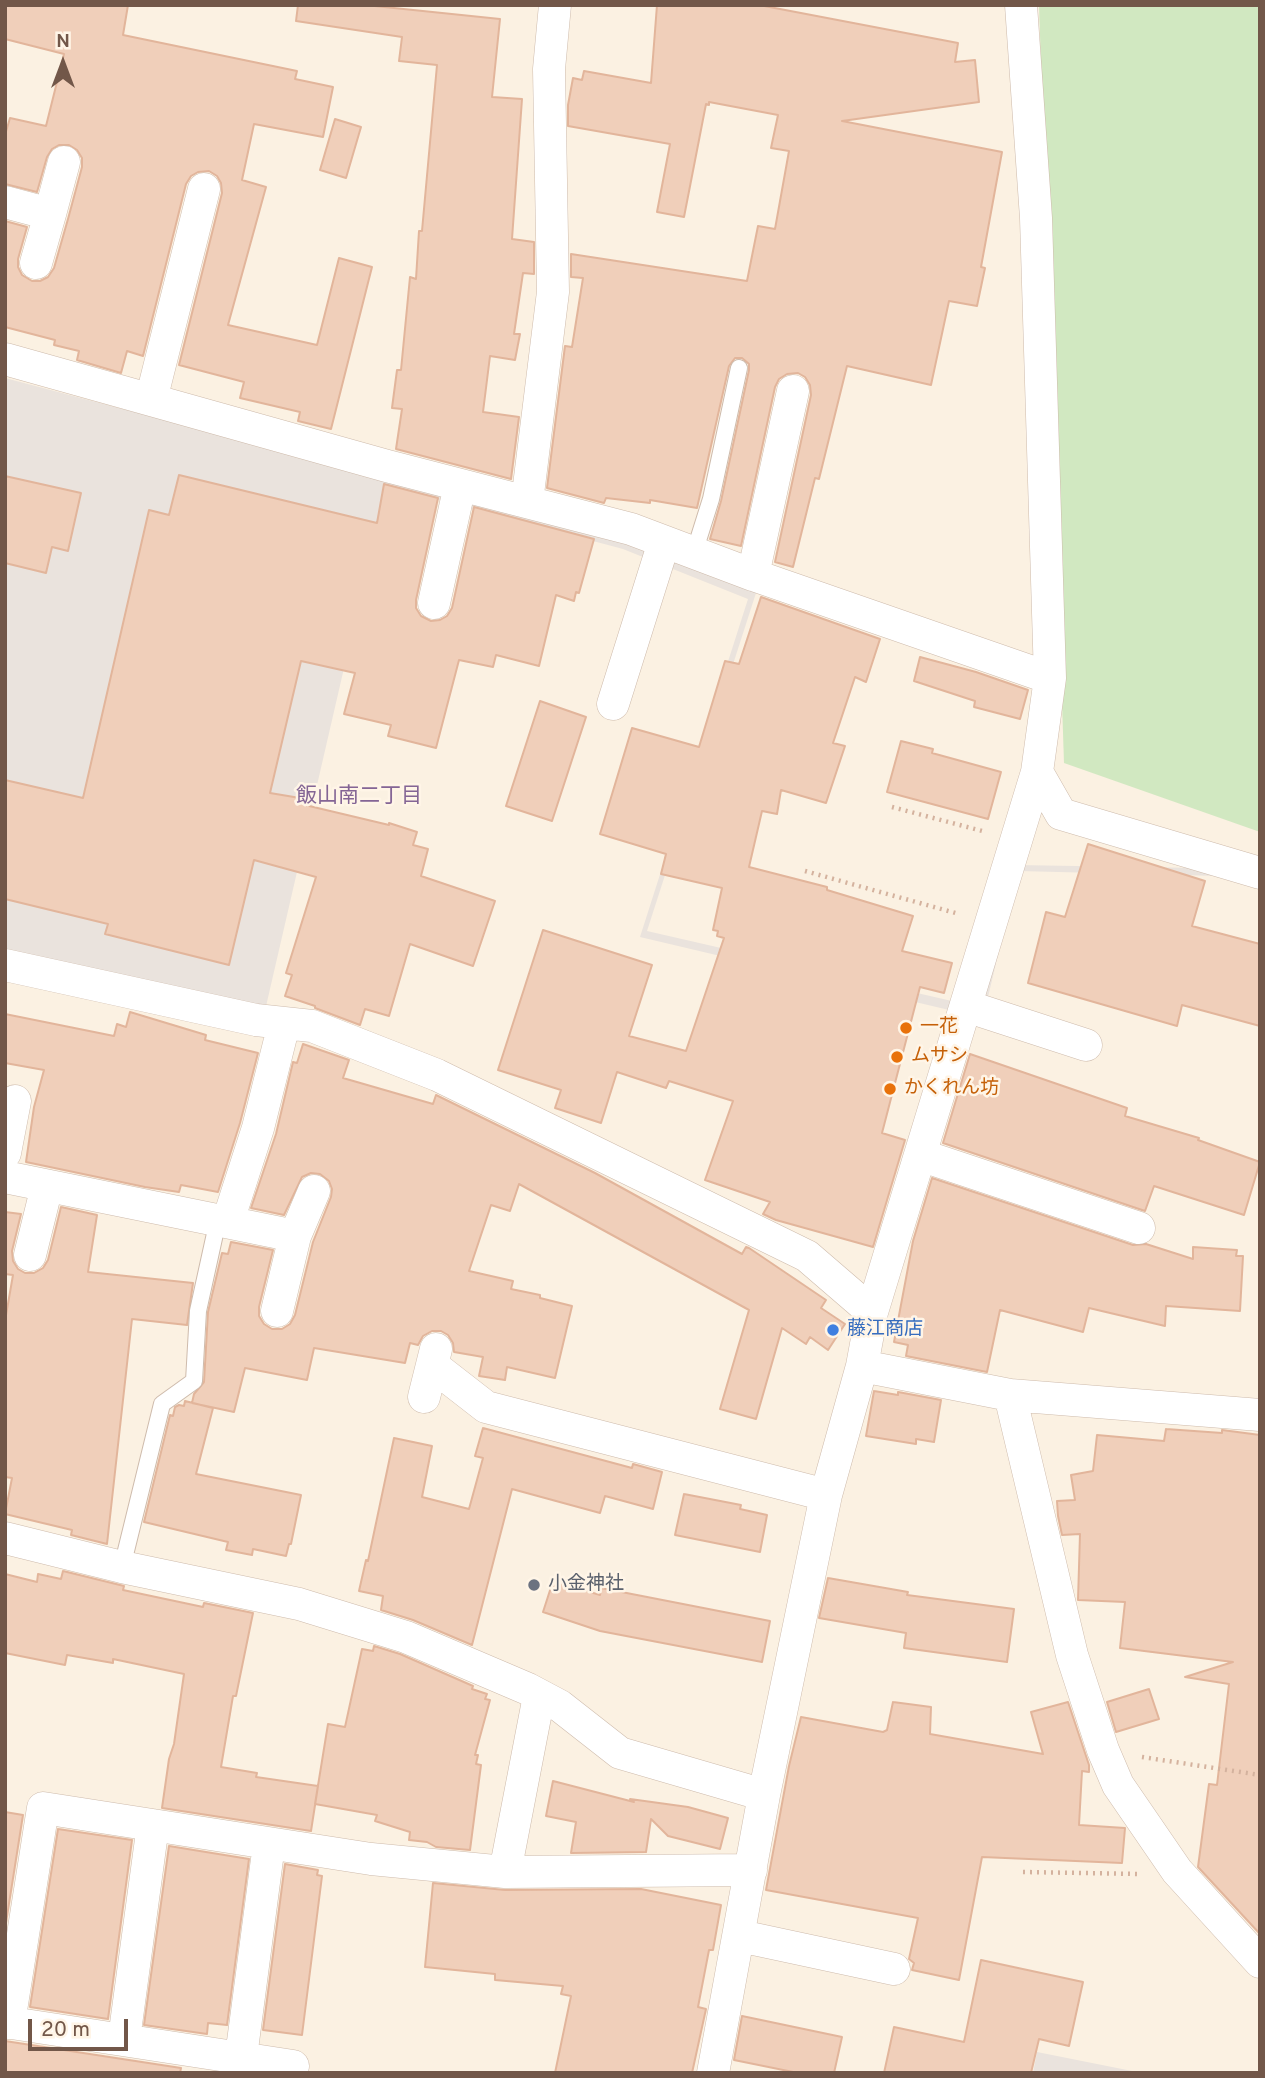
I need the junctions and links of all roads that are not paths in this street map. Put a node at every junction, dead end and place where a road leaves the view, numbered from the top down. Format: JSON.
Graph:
{"nodes":[{"id":1,"x":555,"y":5,"type":"edge"},
{"id":2,"x":1021,"y":5,"type":"edge"},
{"id":3,"x":64,"y":162,"type":"dead end"},
{"id":4,"x":204,"y":189,"type":"dead end"},
{"id":5,"x":5,"y":202,"type":"edge"},
{"id":6,"x":50,"y":214,"type":"junction"},
{"id":7,"x":36,"y":263,"type":"dead end"},
{"id":8,"x":5,"y":359,"type":"edge"},
{"id":9,"x":739,"y":368,"type":"dead end"},
{"id":10,"x":785,"y":394,"type":"dead end"},
{"id":11,"x":151,"y":400,"type":"junction"},
{"id":12,"x":460,"y":485,"type":"junction"},
{"id":13,"x":527,"y":502,"type":"junction"},
{"id":14,"x":664,"y":542,"type":"junction"},
{"id":15,"x":694,"y":553,"type":"junction"},
{"id":16,"x":753,"y":575,"type":"junction"},
{"id":17,"x":434,"y":603,"type":"dead end"},
{"id":18,"x":1050,"y":678,"type":"junction"},
{"id":19,"x":611,"y":682,"type":"dead end"},
{"id":20,"x":1037,"y":772,"type":"junction"},
{"id":21,"x":1260,"y":873,"type":"edge"},
{"id":22,"x":5,"y":965,"type":"edge"},
{"id":23,"x":966,"y":1006,"type":"junction"},
{"id":24,"x":284,"y":1024,"type":"junction"},
{"id":25,"x":1086,"y":1045,"type":"dead end"},
{"id":26,"x":15,"y":1101,"type":"dead end"},
{"id":27,"x":5,"y":1153,"type":"edge"},
{"id":28,"x":920,"y":1155,"type":"junction"},
{"id":29,"x":5,"y":1177,"type":"edge"},
{"id":30,"x":47,"y":1186,"type":"junction"},
{"id":31,"x":314,"y":1191,"type":"dead end"},
{"id":32,"x":223,"y":1220,"type":"junction"},
{"id":33,"x":1139,"y":1228,"type":"dead end"},
{"id":34,"x":295,"y":1236,"type":"junction"},
{"id":35,"x":30,"y":1255,"type":"dead end"},
{"id":36,"x":277,"y":1311,"type":"dead end"},
{"id":37,"x":872,"y":1312,"type":"junction"},
{"id":38,"x":862,"y":1366,"type":"junction"},
{"id":39,"x":1010,"y":1395,"type":"junction"},
{"id":40,"x":425,"y":1397,"type":"dead end"},
{"id":41,"x":1260,"y":1415,"type":"edge"},
{"id":42,"x":826,"y":1495,"type":"junction"},
{"id":43,"x":5,"y":1538,"type":"edge"},
{"id":44,"x":122,"y":1567,"type":"junction"},
{"id":45,"x":539,"y":1696,"type":"junction"},
{"id":46,"x":764,"y":1795,"type":"junction"},
{"id":47,"x":153,"y":1825,"type":"junction"},
{"id":48,"x":268,"y":1844,"type":"junction"},
{"id":49,"x":751,"y":1870,"type":"junction"},
{"id":50,"x":505,"y":1872,"type":"junction"},
{"id":51,"x":740,"y":1936,"type":"junction"},
{"id":52,"x":882,"y":1958,"type":"dead end"},
{"id":53,"x":1260,"y":1962,"type":"edge"},
{"id":54,"x":7,"y":2022,"type":"edge"},
{"id":55,"x":124,"y":2039,"type":"junction"},
{"id":56,"x":241,"y":2057,"type":"junction"},
{"id":57,"x":295,"y":2069,"type":"edge"},
{"id":58,"x":713,"y":2073,"type":"edge"}],
"edges":[{"from":1,"to":13,"type":"street"},
{"from":2,"to":18,"type":"street"},
{"from":3,"to":6,"type":"street"},
{"from":4,"to":11,"type":"street"},
{"from":5,"to":6,"type":"street"},
{"from":6,"to":7,"type":"street"},
{"from":8,"to":11,"type":"street"},
{"from":9,"to":15,"type":"lane"},
{"from":10,"to":16,"type":"street"},
{"from":11,"to":12,"type":"street"},
{"from":12,"to":13,"type":"street"},
{"from":12,"to":17,"type":"street"},
{"from":13,"to":14,"type":"street"},
{"from":14,"to":15,"type":"street"},
{"from":14,"to":19,"type":"street"},
{"from":15,"to":16,"type":"street"},
{"from":16,"to":18,"type":"street"},
{"from":18,"to":20,"type":"street"},
{"from":20,"to":21,"type":"street"},
{"from":20,"to":23,"type":"street"},
{"from":22,"to":24,"type":"street"},
{"from":23,"to":25,"type":"street"},
{"from":23,"to":28,"type":"street"},
{"from":24,"to":32,"type":"street"},
{"from":24,"to":37,"type":"street"},
{"from":26,"to":27,"type":"street"},
{"from":28,"to":33,"type":"street"},
{"from":28,"to":37,"type":"street"},
{"from":29,"to":30,"type":"street"},
{"from":30,"to":32,"type":"street"},
{"from":30,"to":35,"type":"street"},
{"from":31,"to":34,"type":"street"},
{"from":32,"to":34,"type":"street"},
{"from":32,"to":44,"type":"lane"},
{"from":34,"to":36,"type":"street"},
{"from":37,"to":38,"type":"street"},
{"from":38,"to":39,"type":"street"},
{"from":38,"to":42,"type":"street"},
{"from":39,"to":41,"type":"street"},
{"from":39,"to":53,"type":"street"},
{"from":40,"to":42,"type":"street"},
{"from":42,"to":46,"type":"street"},
{"from":43,"to":44,"type":"street"},
{"from":44,"to":45,"type":"street"},
{"from":45,"to":46,"type":"street"},
{"from":45,"to":50,"type":"street"},
{"from":46,"to":49,"type":"street"},
{"from":47,"to":48,"type":"street"},
{"from":47,"to":54,"type":"street"},
{"from":47,"to":55,"type":"street"},
{"from":48,"to":50,"type":"street"},
{"from":48,"to":56,"type":"street"},
{"from":49,"to":50,"type":"street"},
{"from":49,"to":51,"type":"street"},
{"from":51,"to":52,"type":"street"},
{"from":51,"to":58,"type":"street"},
{"from":54,"to":55,"type":"street"},
{"from":55,"to":56,"type":"street"},
{"from":56,"to":57,"type":"street"}]}
